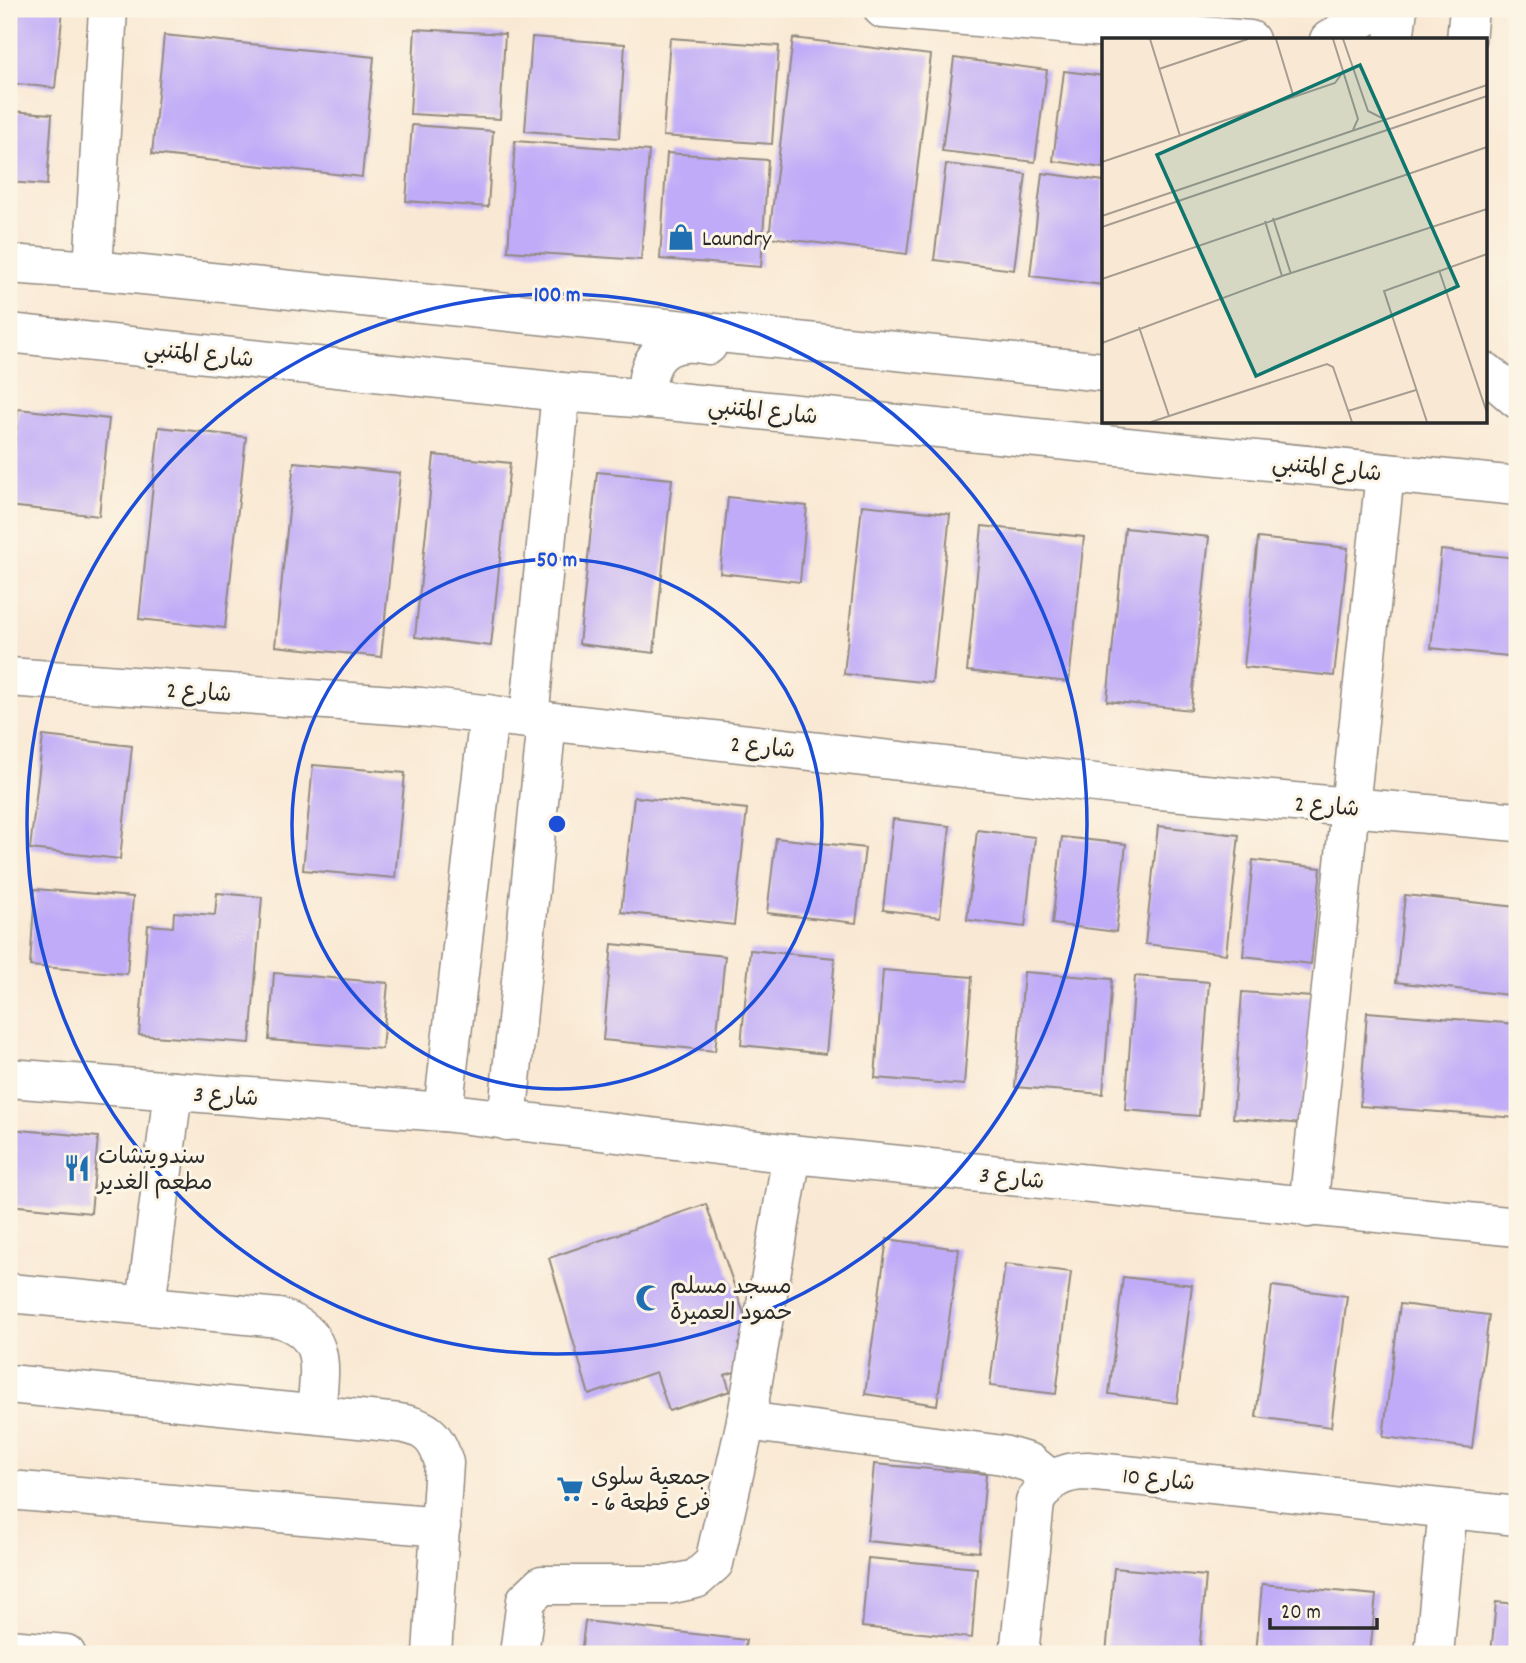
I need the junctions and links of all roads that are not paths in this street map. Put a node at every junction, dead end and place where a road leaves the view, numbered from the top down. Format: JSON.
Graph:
{"nodes":[{"id":1,"x":108,"y":9,"type":"edge"},
{"id":2,"x":883,"y":9,"type":"edge"},
{"id":3,"x":1378,"y":9,"type":"edge"},
{"id":4,"x":1398,"y":9,"type":"edge"},
{"id":5,"x":1469,"y":9,"type":"edge"},
{"id":6,"x":1017,"y":15,"type":"edge"},
{"id":7,"x":1231,"y":38,"type":"edge"},
{"id":8,"x":1332,"y":38,"type":"edge"},
{"id":9,"x":1394,"y":38,"type":"edge"},
{"id":10,"x":1466,"y":38,"type":"edge"},
{"id":11,"x":9,"y":264,"type":"edge"},
{"id":12,"x":93,"y":270,"type":"junction"},
{"id":13,"x":9,"y":333,"type":"edge"},
{"id":14,"x":989,"y":360,"type":"junction"},
{"id":15,"x":1102,"y":372,"type":"edge"},
{"id":16,"x":1488,"y":374,"type":"edge"},
{"id":17,"x":561,"y":392,"type":"junction"},
{"id":18,"x":648,"y":398,"type":"junction"},
{"id":19,"x":1517,"y":399,"type":"edge"},
{"id":20,"x":1488,"y":409,"type":"edge"},
{"id":21,"x":1517,"y":412,"type":"edge"},
{"id":22,"x":1385,"y":473,"type":"junction"},
{"id":23,"x":1517,"y":486,"type":"edge"},
{"id":24,"x":9,"y":677,"type":"edge"},
{"id":25,"x":489,"y":715,"type":"junction"},
{"id":26,"x":538,"y":720,"type":"junction"},
{"id":27,"x":1350,"y":807,"type":"junction"},
{"id":28,"x":1517,"y":822,"type":"edge"},
{"id":29,"x":9,"y":1078,"type":"edge"},
{"id":30,"x":173,"y":1091,"type":"junction"},
{"id":31,"x":443,"y":1112,"type":"junction"},
{"id":32,"x":506,"y":1121,"type":"junction"},
{"id":33,"x":792,"y":1154,"type":"junction"},
{"id":34,"x":1308,"y":1208,"type":"junction"},
{"id":35,"x":1517,"y":1227,"type":"edge"},
{"id":36,"x":9,"y":1293,"type":"edge"},
{"id":37,"x":146,"y":1305,"type":"junction"},
{"id":38,"x":9,"y":1384,"type":"edge"},
{"id":39,"x":316,"y":1414,"type":"junction"},
{"id":40,"x":746,"y":1421,"type":"junction"},
{"id":41,"x":1051,"y":1480,"type":"junction"},
{"id":42,"x":9,"y":1490,"type":"edge"},
{"id":43,"x":1448,"y":1509,"type":"junction"},
{"id":44,"x":1517,"y":1516,"type":"edge"},
{"id":45,"x":440,"y":1527,"type":"junction"},
{"id":46,"x":9,"y":1649,"type":"edge"},
{"id":47,"x":66,"y":1654,"type":"edge"},
{"id":48,"x":432,"y":1654,"type":"edge"},
{"id":49,"x":519,"y":1654,"type":"edge"},
{"id":50,"x":1019,"y":1654,"type":"edge"},
{"id":51,"x":1434,"y":1654,"type":"edge"}],
"edges":[{"from":1,"to":12,"type":"street"},
{"from":2,"to":6,"type":"street"},
{"from":3,"to":8,"type":"street"},
{"from":4,"to":9,"type":"street"},
{"from":5,"to":10,"type":"street"},
{"from":6,"to":7,"type":"street"},
{"from":11,"to":12,"type":"street"},
{"from":12,"to":14,"type":"street"},
{"from":13,"to":17,"type":"street","name":"شارع المتنبي"},
{"from":14,"to":15,"type":"street"},
{"from":14,"to":18,"type":"street"},
{"from":16,"to":19,"type":"street"},
{"from":17,"to":18,"type":"street","name":"شارع المتنبي"},
{"from":17,"to":26,"type":"street"},
{"from":18,"to":22,"type":"street","name":"شارع المتنبي"},
{"from":20,"to":21,"type":"street"},
{"from":22,"to":23,"type":"street","name":"شارع المتنبي"},
{"from":22,"to":27,"type":"street"},
{"from":24,"to":25,"type":"street","name":"شارع 2"},
{"from":25,"to":26,"type":"street","name":"شارع 2"},
{"from":25,"to":31,"type":"street"},
{"from":26,"to":27,"type":"street","name":"شارع 2"},
{"from":26,"to":32,"type":"street"},
{"from":27,"to":28,"type":"street","name":"شارع 2"},
{"from":27,"to":34,"type":"street"},
{"from":29,"to":30,"type":"street","name":"شارع 3"},
{"from":30,"to":31,"type":"street","name":"شارع 3"},
{"from":30,"to":37,"type":"street"},
{"from":31,"to":32,"type":"street","name":"شارع 3"},
{"from":32,"to":33,"type":"street","name":"شارع 3"},
{"from":33,"to":34,"type":"street","name":"شارع 3"},
{"from":33,"to":40,"type":"street"},
{"from":34,"to":35,"type":"street","name":"شارع 3"},
{"from":36,"to":37,"type":"street"},
{"from":37,"to":39,"type":"street"},
{"from":38,"to":39,"type":"street"},
{"from":39,"to":45,"type":"street"},
{"from":40,"to":41,"type":"street"},
{"from":40,"to":49,"type":"street"},
{"from":41,"to":43,"type":"street","name":"شارع 10"},
{"from":41,"to":50,"type":"street"},
{"from":42,"to":45,"type":"street"},
{"from":43,"to":44,"type":"street","name":"شارع 10"},
{"from":43,"to":51,"type":"street"},
{"from":45,"to":48,"type":"street"},
{"from":46,"to":47,"type":"street"}]}
